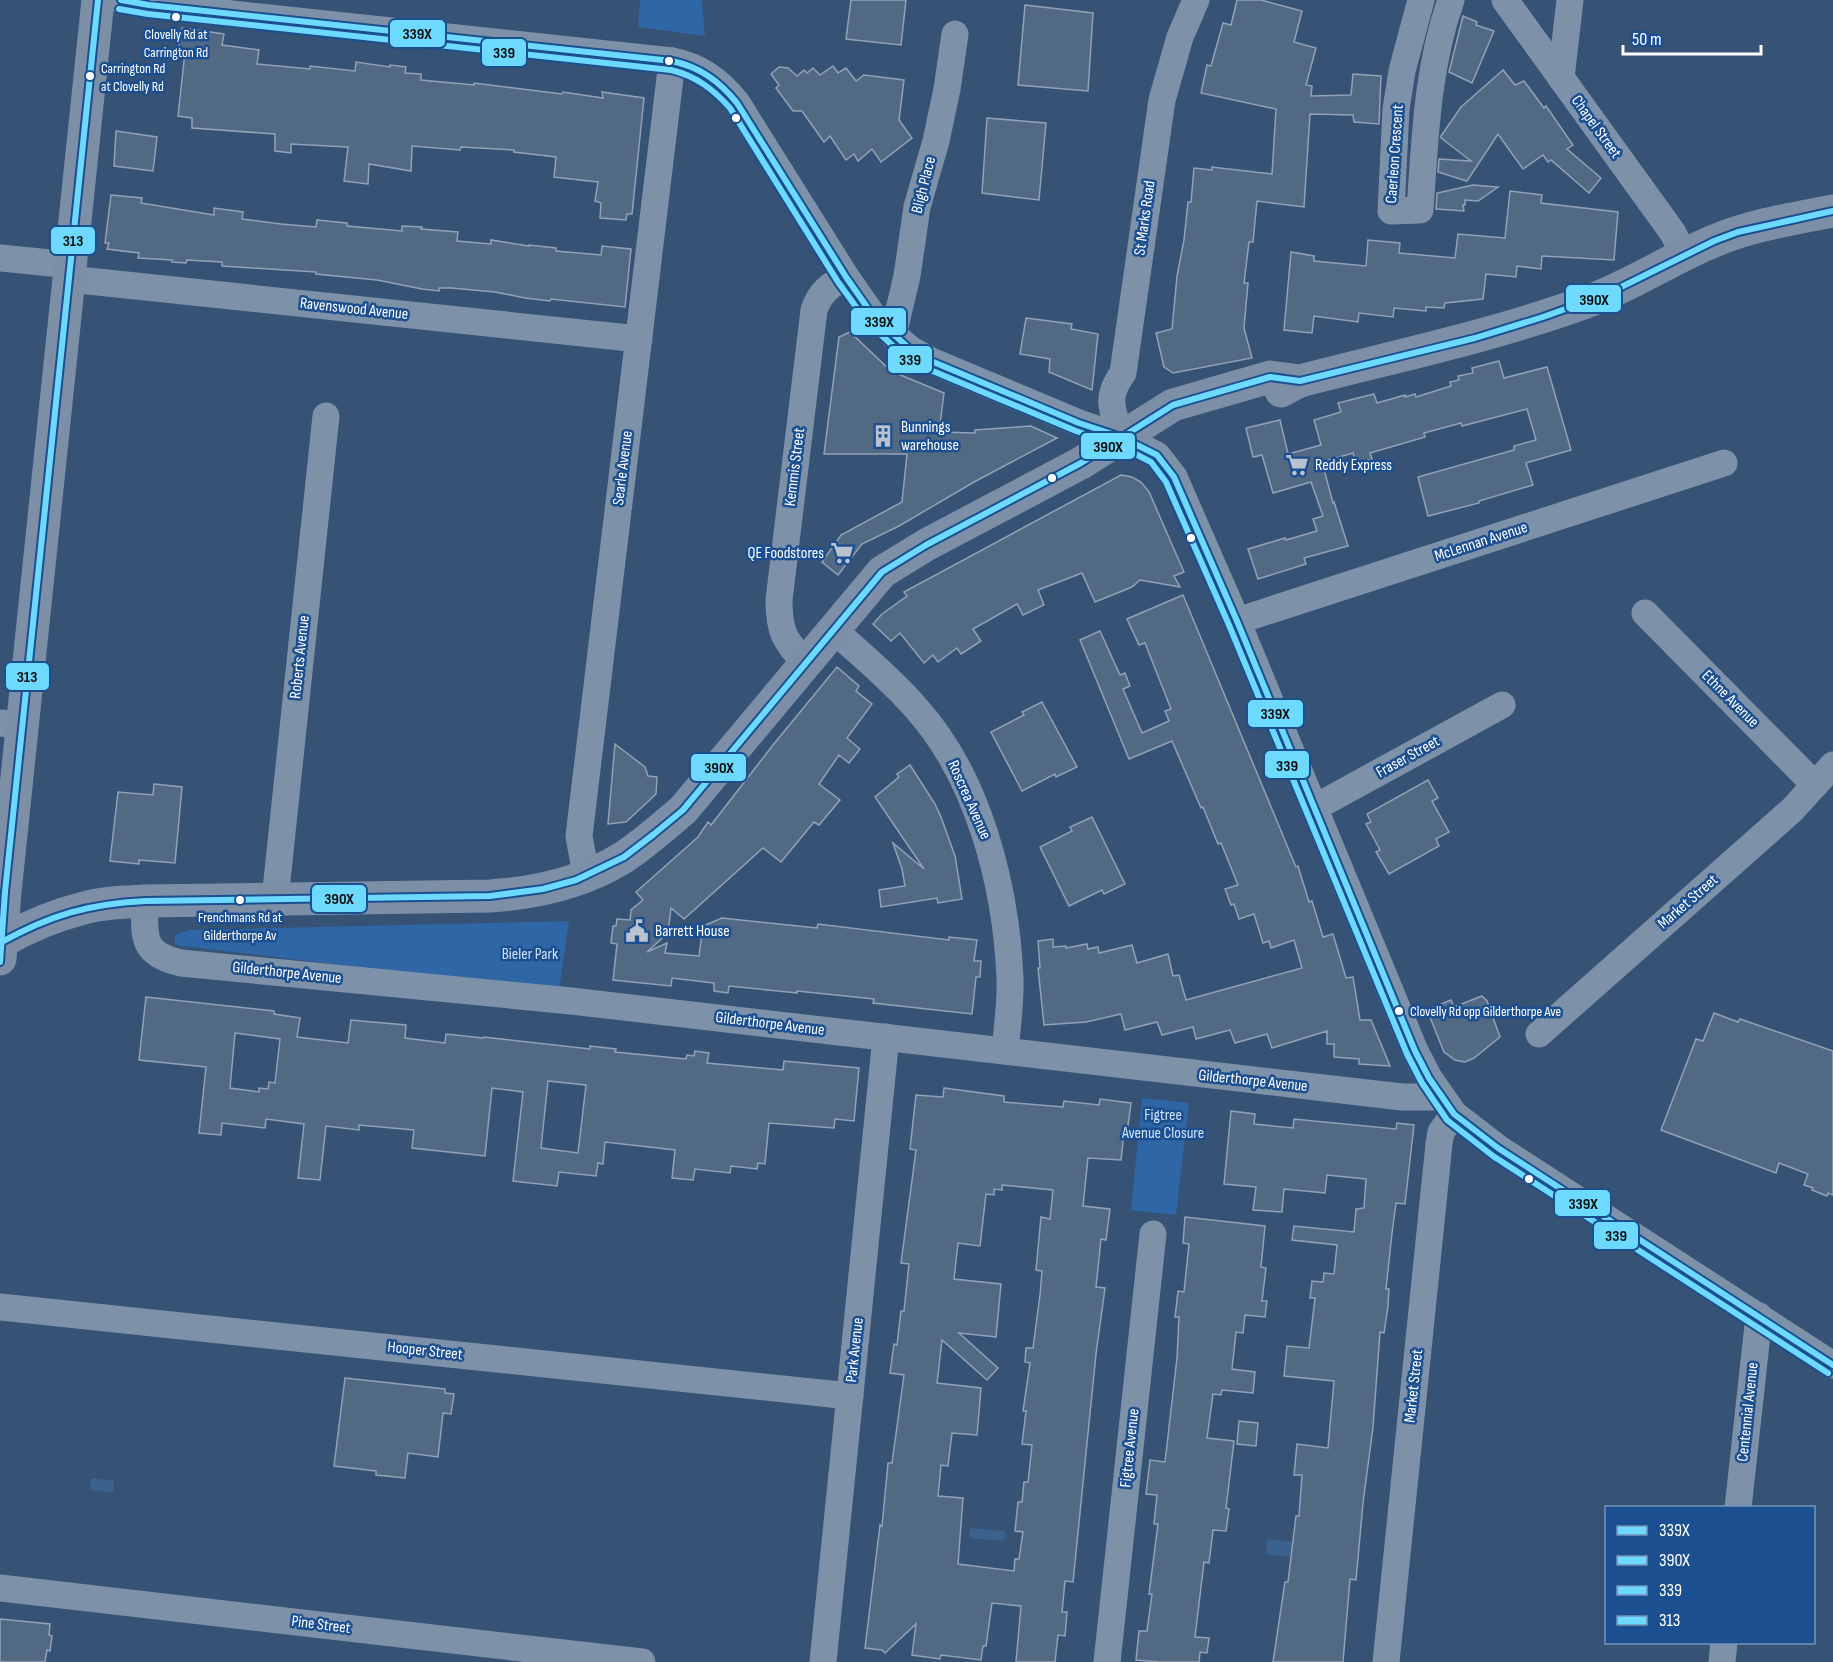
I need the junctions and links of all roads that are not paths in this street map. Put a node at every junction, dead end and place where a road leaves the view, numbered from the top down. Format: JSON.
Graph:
{"nodes":[{"id":1,"x":98,"y":0,"type":"edge"},
{"id":2,"x":121,"y":0,"type":"edge"},
{"id":3,"x":1196,"y":0,"type":"edge"},
{"id":4,"x":1421,"y":0,"type":"edge"},
{"id":5,"x":1451,"y":0,"type":"edge"},
{"id":6,"x":1505,"y":0,"type":"edge"},
{"id":7,"x":1570,"y":0,"type":"edge"},
{"id":8,"x":955,"y":34,"type":"dead end"},
{"id":9,"x":672,"y":61,"type":"junction"},
{"id":10,"x":1561,"y":78,"type":"junction"},
{"id":11,"x":1833,"y":211,"type":"edge"},
{"id":12,"x":1684,"y":255,"type":"junction"},
{"id":13,"x":0,"y":258,"type":"edge"},
{"id":14,"x":70,"y":272,"type":"junction"},
{"id":15,"x":846,"y":277,"type":"junction"},
{"id":16,"x":893,"y":335,"type":"junction"},
{"id":17,"x":639,"y":339,"type":"junction"},
{"id":18,"x":326,"y":416,"type":"dead end"},
{"id":19,"x":1121,"y":437,"type":"junction"},
{"id":20,"x":1725,"y":463,"type":"dead end"},
{"id":21,"x":1645,"y":613,"type":"dead end"},
{"id":22,"x":1237,"y":621,"type":"junction"},
{"id":23,"x":833,"y":630,"type":"junction"},
{"id":24,"x":805,"y":663,"type":"junction"},
{"id":25,"x":1502,"y":705,"type":"dead end"},
{"id":26,"x":11,"y":724,"type":"edge"},
{"id":27,"x":1833,"y":765,"type":"edge"},
{"id":28,"x":1815,"y":785,"type":"junction"},
{"id":29,"x":1314,"y":808,"type":"junction"},
{"id":30,"x":586,"y":875,"type":"junction"},
{"id":31,"x":275,"y":899,"type":"junction"},
{"id":32,"x":145,"y":901,"type":"junction"},
{"id":33,"x":0,"y":949,"type":"edge"},
{"id":34,"x":1539,"y":1034,"type":"dead end"},
{"id":35,"x":886,"y":1038,"type":"junction"},
{"id":36,"x":1005,"y":1051,"type":"junction"},
{"id":37,"x":1448,"y":1106,"type":"junction"},
{"id":38,"x":1153,"y":1234,"type":"dead end"},
{"id":39,"x":0,"y":1307,"type":"edge"},
{"id":40,"x":1759,"y":1316,"type":"junction"},
{"id":41,"x":1833,"y":1365,"type":"edge"},
{"id":42,"x":850,"y":1395,"type":"junction"},
{"id":43,"x":1738,"y":1506,"type":"edge"},
{"id":44,"x":0,"y":1588,"type":"edge"},
{"id":45,"x":1724,"y":1644,"type":"edge"},
{"id":46,"x":642,"y":1662,"type":"edge"},
{"id":47,"x":824,"y":1662,"type":"edge"},
{"id":48,"x":1107,"y":1662,"type":"edge"},
{"id":49,"x":1386,"y":1662,"type":"edge"},
{"id":50,"x":1722,"y":1662,"type":"edge"}],
"edges":[{"from":1,"to":14,"type":"main road"},
{"from":2,"to":9,"type":"street"},
{"from":3,"to":19,"type":"street","name":"St Marks Road"},
{"from":4,"to":5,"type":"street","name":"Caerleon Crescent"},
{"from":6,"to":10,"type":"street","name":"Chapel Street"},
{"from":7,"to":10,"type":"street"},
{"from":8,"to":16,"type":"street","name":"Bligh Place"},
{"from":9,"to":15,"type":"street"},
{"from":9,"to":17,"type":"street","name":"Searle Avenue"},
{"from":10,"to":12,"type":"street","name":"Chapel Street"},
{"from":11,"to":12,"type":"main road"},
{"from":12,"to":19,"type":"main road"},
{"from":13,"to":14,"type":"street","name":"Ravenswood Avenue"},
{"from":14,"to":17,"type":"street","name":"Ravenswood Avenue"},
{"from":14,"to":26,"type":"main road"},
{"from":15,"to":16,"type":"street"},
{"from":15,"to":24,"type":"street","name":"Kemmis Street"},
{"from":16,"to":19,"type":"street"},
{"from":17,"to":30,"type":"street","name":"Searle Avenue"},
{"from":18,"to":31,"type":"street","name":"Roberts Avenue"},
{"from":19,"to":22,"type":"street"},
{"from":19,"to":23,"type":"main road"},
{"from":20,"to":22,"type":"street","name":"McLennan Avenue"},
{"from":21,"to":28,"type":"street","name":"Ethne Avenue"},
{"from":22,"to":29,"type":"street"},
{"from":23,"to":24,"type":"main road"},
{"from":23,"to":36,"type":"street","name":"Roscrea Avenue"},
{"from":24,"to":30,"type":"main road"},
{"from":25,"to":29,"type":"street","name":"Fraser Street"},
{"from":26,"to":33,"type":"main road"},
{"from":27,"to":28,"type":"street","name":"Market Street"},
{"from":28,"to":34,"type":"street","name":"Market Street"},
{"from":29,"to":37,"type":"street"},
{"from":30,"to":31,"type":"main road"},
{"from":31,"to":32,"type":"main road"},
{"from":32,"to":33,"type":"main road"},
{"from":32,"to":35,"type":"street","name":"Gilderthorpe Avenue"},
{"from":35,"to":36,"type":"street","name":"Gilderthorpe Avenue"},
{"from":35,"to":42,"type":"street","name":"Park Avenue"},
{"from":36,"to":37,"type":"street","name":"Gilderthorpe Avenue"},
{"from":37,"to":40,"type":"street"},
{"from":37,"to":49,"type":"street","name":"Market Street"},
{"from":38,"to":48,"type":"street","name":"Figtree Avenue"},
{"from":39,"to":42,"type":"street","name":"Hooper Street"},
{"from":40,"to":41,"type":"street"},
{"from":40,"to":43,"type":"street","name":"Centennial Avenue"},
{"from":42,"to":47,"type":"street","name":"Park Avenue"},
{"from":44,"to":46,"type":"street","name":"Pine Street"},
{"from":45,"to":50,"type":"street"}]}
